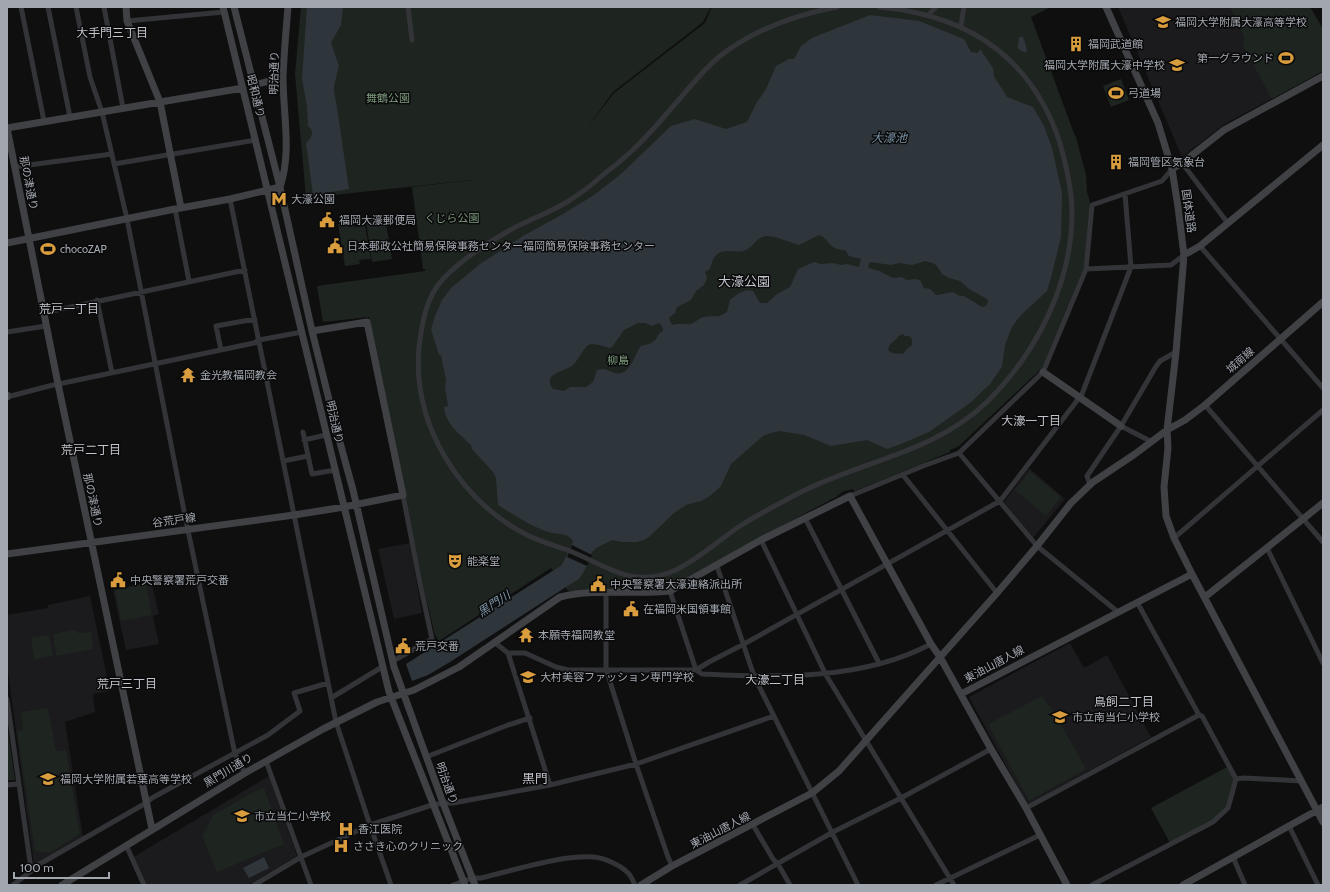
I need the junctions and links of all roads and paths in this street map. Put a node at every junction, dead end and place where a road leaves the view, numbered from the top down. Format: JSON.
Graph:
{"nodes":[{"id":1,"x":21,"y":7,"type":"edge"},
{"id":2,"x":48,"y":7,"type":"edge"},
{"id":3,"x":76,"y":7,"type":"edge"},
{"id":4,"x":104,"y":7,"type":"edge"},
{"id":5,"x":126,"y":7,"type":"edge"},
{"id":6,"x":234,"y":7,"type":"edge"},
{"id":7,"x":288,"y":7,"type":"edge"},
{"id":8,"x":408,"y":7,"type":"edge"},
{"id":9,"x":837,"y":7,"type":"edge"},
{"id":10,"x":879,"y":7,"type":"edge"},
{"id":11,"x":936,"y":7,"type":"edge"},
{"id":12,"x":964,"y":7,"type":"edge"},
{"id":13,"x":1106,"y":7,"type":"edge"},
{"id":14,"x":223,"y":10,"type":"edge"},
{"id":15,"x":930,"y":13,"type":"dead end"},
{"id":16,"x":127,"y":21,"type":"junction"},
{"id":17,"x":961,"y":25,"type":"dead end"},
{"id":18,"x":412,"y":40,"type":"dead end"},
{"id":19,"x":1323,"y":76,"type":"edge"},
{"id":20,"x":284,"y":78,"type":"junction"},
{"id":21,"x":254,"y":84,"type":"junction"},
{"id":22,"x":243,"y":88,"type":"junction"},
{"id":23,"x":160,"y":102,"type":"junction"},
{"id":24,"x":123,"y":108,"type":"junction"},
{"id":25,"x":102,"y":112,"type":"junction"},
{"id":26,"x":70,"y":117,"type":"junction"},
{"id":27,"x":44,"y":122,"type":"junction"},
{"id":28,"x":7,"y":128,"type":"edge"},
{"id":29,"x":256,"y":140,"type":"junction"},
{"id":30,"x":1323,"y":145,"type":"edge"},
{"id":31,"x":112,"y":154,"type":"junction"},
{"id":32,"x":171,"y":154,"type":"junction"},
{"id":33,"x":1182,"y":163,"type":"junction"},
{"id":34,"x":114,"y":164,"type":"junction"},
{"id":35,"x":14,"y":167,"type":"junction"},
{"id":36,"x":1172,"y":169,"type":"junction"},
{"id":37,"x":280,"y":187,"type":"junction"},
{"id":38,"x":268,"y":190,"type":"junction"},
{"id":39,"x":1125,"y":194,"type":"junction"},
{"id":40,"x":230,"y":199,"type":"junction"},
{"id":41,"x":178,"y":208,"type":"junction"},
{"id":42,"x":127,"y":218,"type":"junction"},
{"id":43,"x":1227,"y":222,"type":"junction"},
{"id":44,"x":28,"y":238,"type":"junction"},
{"id":45,"x":7,"y":243,"type":"edge"},
{"id":46,"x":1200,"y":246,"type":"junction"},
{"id":47,"x":1184,"y":254,"type":"junction"},
{"id":48,"x":1131,"y":267,"type":"junction"},
{"id":49,"x":1086,"y":269,"type":"junction"},
{"id":50,"x":245,"y":270,"type":"junction"},
{"id":51,"x":189,"y":281,"type":"junction"},
{"id":52,"x":141,"y":291,"type":"junction"},
{"id":53,"x":97,"y":300,"type":"junction"},
{"id":54,"x":1323,"y":302,"type":"edge"},
{"id":55,"x":43,"y":313,"type":"junction"},
{"id":56,"x":255,"y":319,"type":"junction"},
{"id":57,"x":46,"y":326,"type":"junction"},
{"id":58,"x":312,"y":331,"type":"junction"},
{"id":59,"x":7,"y":332,"type":"edge"},
{"id":60,"x":302,"y":332,"type":"junction"},
{"id":61,"x":1280,"y":339,"type":"junction"},
{"id":62,"x":259,"y":340,"type":"junction"},
{"id":63,"x":221,"y":350,"type":"junction"},
{"id":64,"x":1176,"y":352,"type":"junction"},
{"id":65,"x":156,"y":364,"type":"junction"},
{"id":66,"x":1043,"y":372,"type":"junction"},
{"id":67,"x":112,"y":373,"type":"junction"},
{"id":68,"x":58,"y":384,"type":"junction"},
{"id":69,"x":1323,"y":388,"type":"edge"},
{"id":70,"x":7,"y":396,"type":"edge"},
{"id":71,"x":1080,"y":398,"type":"junction"},
{"id":72,"x":1204,"y":405,"type":"junction"},
{"id":73,"x":1323,"y":410,"type":"edge"},
{"id":74,"x":1121,"y":426,"type":"junction"},
{"id":75,"x":1168,"y":430,"type":"junction"},
{"id":76,"x":303,"y":432,"type":"dead end"},
{"id":77,"x":326,"y":435,"type":"junction"},
{"id":78,"x":304,"y":440,"type":"junction"},
{"id":79,"x":1152,"y":442,"type":"junction"},
{"id":80,"x":959,"y":453,"type":"junction"},
{"id":81,"x":308,"y":456,"type":"junction"},
{"id":82,"x":283,"y":461,"type":"junction"},
{"id":83,"x":1257,"y":467,"type":"junction"},
{"id":84,"x":335,"y":470,"type":"junction"},
{"id":85,"x":903,"y":474,"type":"junction"},
{"id":86,"x":1090,"y":485,"type":"junction"},
{"id":87,"x":403,"y":495,"type":"junction"},
{"id":88,"x":850,"y":496,"type":"junction"},
{"id":89,"x":1000,"y":501,"type":"junction"},
{"id":90,"x":1323,"y":503,"type":"edge"},
{"id":91,"x":356,"y":505,"type":"junction"},
{"id":92,"x":344,"y":507,"type":"junction"},
{"id":93,"x":294,"y":516,"type":"junction"},
{"id":94,"x":805,"y":518,"type":"junction"},
{"id":95,"x":1303,"y":519,"type":"junction"},
{"id":96,"x":188,"y":529,"type":"junction"},
{"id":97,"x":948,"y":531,"type":"junction"},
{"id":98,"x":1174,"y":538,"type":"junction"},
{"id":99,"x":761,"y":540,"type":"junction"},
{"id":100,"x":1323,"y":542,"type":"edge"},
{"id":101,"x":91,"y":544,"type":"junction"},
{"id":102,"x":1037,"y":546,"type":"junction"},
{"id":103,"x":1267,"y":548,"type":"junction"},
{"id":104,"x":7,"y":554,"type":"edge"},
{"id":105,"x":888,"y":564,"type":"junction"},
{"id":106,"x":716,"y":566,"type":"junction"},
{"id":107,"x":1192,"y":574,"type":"junction"},
{"id":108,"x":842,"y":590,"type":"junction"},
{"id":109,"x":606,"y":591,"type":"junction"},
{"id":110,"x":670,"y":591,"type":"junction"},
{"id":111,"x":997,"y":593,"type":"junction"},
{"id":112,"x":1205,"y":598,"type":"junction"},
{"id":113,"x":1137,"y":602,"type":"junction"},
{"id":114,"x":1118,"y":612,"type":"junction"},
{"id":115,"x":797,"y":614,"type":"junction"},
{"id":116,"x":494,"y":642,"type":"junction"},
{"id":117,"x":744,"y":644,"type":"junction"},
{"id":118,"x":930,"y":644,"type":"junction"},
{"id":119,"x":508,"y":653,"type":"junction"},
{"id":120,"x":940,"y":657,"type":"junction"},
{"id":121,"x":1323,"y":663,"type":"edge"},
{"id":122,"x":393,"y":664,"type":"junction"},
{"id":123,"x":879,"y":664,"type":"junction"},
{"id":124,"x":383,"y":669,"type":"junction"},
{"id":125,"x":606,"y":669,"type":"junction"},
{"id":126,"x":696,"y":670,"type":"junction"},
{"id":127,"x":826,"y":674,"type":"junction"},
{"id":128,"x":754,"y":676,"type":"junction"},
{"id":129,"x":328,"y":683,"type":"junction"},
{"id":130,"x":402,"y":690,"type":"junction"},
{"id":131,"x":390,"y":694,"type":"junction"},
{"id":132,"x":961,"y":694,"type":"junction"},
{"id":133,"x":331,"y":698,"type":"junction"},
{"id":134,"x":7,"y":699,"type":"edge"},
{"id":135,"x":1199,"y":715,"type":"junction"},
{"id":136,"x":774,"y":716,"type":"junction"},
{"id":137,"x":530,"y":718,"type":"junction"},
{"id":138,"x":336,"y":722,"type":"junction"},
{"id":139,"x":866,"y":740,"type":"junction"},
{"id":140,"x":990,"y":749,"type":"junction"},
{"id":141,"x":235,"y":754,"type":"junction"},
{"id":142,"x":426,"y":757,"type":"junction"},
{"id":143,"x":266,"y":761,"type":"junction"},
{"id":144,"x":636,"y":764,"type":"junction"},
{"id":145,"x":245,"y":773,"type":"junction"},
{"id":146,"x":1236,"y":779,"type":"junction"},
{"id":147,"x":1302,"y":782,"type":"junction"},
{"id":148,"x":18,"y":784,"type":"junction"},
{"id":149,"x":7,"y":785,"type":"edge"},
{"id":150,"x":550,"y":785,"type":"junction"},
{"id":151,"x":812,"y":793,"type":"junction"},
{"id":152,"x":901,"y":798,"type":"junction"},
{"id":153,"x":146,"y":803,"type":"junction"},
{"id":154,"x":443,"y":803,"type":"junction"},
{"id":155,"x":434,"y":805,"type":"junction"},
{"id":156,"x":1026,"y":808,"type":"junction"},
{"id":157,"x":1320,"y":809,"type":"edge"},
{"id":158,"x":1323,"y":822,"type":"edge"},
{"id":159,"x":370,"y":825,"type":"junction"},
{"id":160,"x":753,"y":825,"type":"junction"},
{"id":161,"x":1289,"y":826,"type":"junction"},
{"id":162,"x":152,"y":829,"type":"junction"},
{"id":163,"x":833,"y":832,"type":"junction"},
{"id":164,"x":1040,"y":835,"type":"junction"},
{"id":165,"x":126,"y":845,"type":"junction"},
{"id":166,"x":301,"y":857,"type":"junction"},
{"id":167,"x":1233,"y":857,"type":"junction"},
{"id":168,"x":778,"y":864,"type":"junction"},
{"id":169,"x":672,"y":866,"type":"junction"},
{"id":170,"x":31,"y":869,"type":"junction"},
{"id":171,"x":472,"y":878,"type":"junction"},
{"id":172,"x":950,"y":878,"type":"junction"},
{"id":173,"x":464,"y":883,"type":"edge"},
{"id":174,"x":12,"y":885,"type":"edge"},
{"id":175,"x":62,"y":885,"type":"edge"},
{"id":176,"x":144,"y":885,"type":"edge"},
{"id":177,"x":254,"y":885,"type":"edge"},
{"id":178,"x":311,"y":885,"type":"edge"},
{"id":179,"x":391,"y":885,"type":"edge"},
{"id":180,"x":453,"y":885,"type":"edge"},
{"id":181,"x":475,"y":885,"type":"edge"},
{"id":182,"x":635,"y":885,"type":"edge"},
{"id":183,"x":641,"y":885,"type":"edge"},
{"id":184,"x":740,"y":885,"type":"edge"},
{"id":185,"x":790,"y":885,"type":"edge"},
{"id":186,"x":858,"y":885,"type":"edge"},
{"id":187,"x":936,"y":885,"type":"edge"},
{"id":188,"x":954,"y":885,"type":"edge"},
{"id":189,"x":1067,"y":885,"type":"edge"},
{"id":190,"x":1092,"y":885,"type":"edge"},
{"id":191,"x":1183,"y":885,"type":"edge"},
{"id":192,"x":1245,"y":885,"type":"edge"},
{"id":193,"x":1318,"y":885,"type":"edge"}],
"edges":[{"from":1,"to":27,"type":"street"},
{"from":2,"to":26,"type":"street"},
{"from":3,"to":25,"type":"street"},
{"from":4,"to":24,"type":"street"},
{"from":5,"to":16,"type":"street"},
{"from":6,"to":21,"type":"street","name":"昭和通り"},
{"from":7,"to":20,"type":"street","name":"明治通り"},
{"from":8,"to":18,"type":"street"},
{"from":9,"to":10,"type":"street"},
{"from":11,"to":15,"type":"street"},
{"from":12,"to":17,"type":"street"},
{"from":13,"to":36,"type":"street","name":"国体道路"},
{"from":14,"to":16,"type":"street"},
{"from":14,"to":22,"type":"street","name":"昭和通り"},
{"from":16,"to":23,"type":"street"},
{"from":19,"to":33,"type":"street"},
{"from":20,"to":21,"type":"street"},
{"from":20,"to":37,"type":"street","name":"明治通り"},
{"from":21,"to":37,"type":"street","name":"昭和通り"},
{"from":22,"to":23,"type":"street"},
{"from":22,"to":29,"type":"street","name":"昭和通り"},
{"from":23,"to":24,"type":"street"},
{"from":23,"to":32,"type":"street"},
{"from":24,"to":25,"type":"street"},
{"from":25,"to":26,"type":"street"},
{"from":25,"to":31,"type":"street"},
{"from":26,"to":27,"type":"street"},
{"from":27,"to":28,"type":"street"},
{"from":28,"to":35,"type":"street","name":"那の津通り"},
{"from":29,"to":32,"type":"street"},
{"from":29,"to":38,"type":"street","name":"昭和通り"},
{"from":30,"to":43,"type":"street"},
{"from":31,"to":34,"type":"street"},
{"from":31,"to":35,"type":"street"},
{"from":32,"to":34,"type":"street"},
{"from":32,"to":41,"type":"street"},
{"from":33,"to":36,"type":"street"},
{"from":33,"to":43,"type":"street"},
{"from":34,"to":42,"type":"street"},
{"from":35,"to":44,"type":"street","name":"那の津通り"},
{"from":36,"to":39,"type":"street"},
{"from":36,"to":47,"type":"street","name":"国体道路"},
{"from":37,"to":38,"type":"street"},
{"from":37,"to":58,"type":"street","name":"明治通り"},
{"from":38,"to":40,"type":"street"},
{"from":38,"to":60,"type":"street","name":"明治通り"},
{"from":39,"to":48,"type":"street"},
{"from":39,"to":49,"type":"street"},
{"from":40,"to":41,"type":"street"},
{"from":40,"to":50,"type":"street"},
{"from":41,"to":42,"type":"street"},
{"from":41,"to":51,"type":"street"},
{"from":42,"to":44,"type":"street"},
{"from":42,"to":52,"type":"street"},
{"from":43,"to":46,"type":"street"},
{"from":44,"to":45,"type":"street"},
{"from":44,"to":55,"type":"street","name":"那の津通り"},
{"from":46,"to":47,"type":"street"},
{"from":46,"to":61,"type":"street"},
{"from":47,"to":48,"type":"street"},
{"from":47,"to":64,"type":"street","name":"国体道路"},
{"from":48,"to":49,"type":"street"},
{"from":48,"to":71,"type":"street"},
{"from":49,"to":66,"type":"street"},
{"from":50,"to":51,"type":"street"},
{"from":50,"to":56,"type":"street"},
{"from":51,"to":52,"type":"street"},
{"from":52,"to":53,"type":"street"},
{"from":52,"to":65,"type":"street"},
{"from":53,"to":55,"type":"street"},
{"from":53,"to":67,"type":"street"},
{"from":54,"to":61,"type":"street","name":"城南線"},
{"from":55,"to":57,"type":"street","name":"那の津通り"},
{"from":56,"to":62,"type":"street"},
{"from":56,"to":63,"type":"street"},
{"from":57,"to":59,"type":"street"},
{"from":57,"to":68,"type":"street","name":"那の津通り"},
{"from":58,"to":87,"type":"street"},
{"from":58,"to":91,"type":"street","name":"明治通り"},
{"from":60,"to":62,"type":"street"},
{"from":60,"to":77,"type":"street","name":"明治通り"},
{"from":61,"to":69,"type":"street"},
{"from":61,"to":72,"type":"street","name":"城南線"},
{"from":62,"to":63,"type":"street"},
{"from":62,"to":82,"type":"street"},
{"from":63,"to":65,"type":"street"},
{"from":64,"to":74,"type":"street"},
{"from":64,"to":75,"type":"street","name":"国体道路"},
{"from":65,"to":67,"type":"street"},
{"from":65,"to":96,"type":"street"},
{"from":66,"to":71,"type":"street"},
{"from":66,"to":80,"type":"street"},
{"from":67,"to":68,"type":"street"},
{"from":68,"to":70,"type":"street"},
{"from":68,"to":101,"type":"street","name":"那の津通り"},
{"from":71,"to":74,"type":"street"},
{"from":71,"to":89,"type":"street"},
{"from":72,"to":75,"type":"street","name":"城南線"},
{"from":72,"to":83,"type":"street"},
{"from":73,"to":83,"type":"street"},
{"from":74,"to":79,"type":"street"},
{"from":74,"to":86,"type":"street"},
{"from":75,"to":79,"type":"street","name":"城南線"},
{"from":75,"to":98,"type":"street","name":"国体道路"},
{"from":76,"to":78,"type":"street"},
{"from":77,"to":78,"type":"street"},
{"from":77,"to":84,"type":"street","name":"明治通り"},
{"from":78,"to":81,"type":"street"},
{"from":79,"to":86,"type":"street","name":"城南線"},
{"from":80,"to":85,"type":"street"},
{"from":80,"to":89,"type":"street"},
{"from":81,"to":82,"type":"street"},
{"from":81,"to":84,"type":"street"},
{"from":82,"to":93,"type":"street"},
{"from":83,"to":95,"type":"street"},
{"from":83,"to":98,"type":"street"},
{"from":84,"to":92,"type":"street","name":"明治通り"},
{"from":85,"to":88,"type":"street"},
{"from":85,"to":97,"type":"street"},
{"from":86,"to":102,"type":"street","name":"城南線"},
{"from":87,"to":91,"type":"street","name":"谷荒戸線"},
{"from":87,"to":122,"type":"street"},
{"from":88,"to":94,"type":"street"},
{"from":88,"to":105,"type":"street"},
{"from":89,"to":97,"type":"street"},
{"from":89,"to":102,"type":"street"},
{"from":90,"to":95,"type":"street"},
{"from":91,"to":92,"type":"street","name":"谷荒戸線"},
{"from":91,"to":122,"type":"street","name":"明治通り"},
{"from":92,"to":93,"type":"street","name":"谷荒戸線"},
{"from":92,"to":124,"type":"street","name":"明治通り"},
{"from":93,"to":96,"type":"street","name":"谷荒戸線"},
{"from":93,"to":129,"type":"street"},
{"from":94,"to":99,"type":"street"},
{"from":94,"to":108,"type":"street"},
{"from":95,"to":100,"type":"street"},
{"from":95,"to":103,"type":"street"},
{"from":96,"to":101,"type":"street","name":"谷荒戸線"},
{"from":96,"to":141,"type":"street"},
{"from":97,"to":105,"type":"street"},
{"from":97,"to":111,"type":"street"},
{"from":98,"to":107,"type":"street","name":"国体道路"},
{"from":99,"to":106,"type":"street"},
{"from":99,"to":115,"type":"street"},
{"from":101,"to":104,"type":"street","name":"谷荒戸線"},
{"from":101,"to":153,"type":"street","name":"那の津通り"},
{"from":102,"to":111,"type":"street","name":"城南線"},
{"from":102,"to":114,"type":"street"},
{"from":103,"to":112,"type":"street"},
{"from":103,"to":121,"type":"street"},
{"from":105,"to":108,"type":"street"},
{"from":105,"to":118,"type":"street"},
{"from":106,"to":110,"type":"street"},
{"from":106,"to":117,"type":"street"},
{"from":107,"to":112,"type":"street"},
{"from":107,"to":113,"type":"street","name":"東油山唐人線"},
{"from":108,"to":115,"type":"street"},
{"from":108,"to":123,"type":"street"},
{"from":109,"to":110,"type":"street","name":"黒門川通り"},
{"from":109,"to":116,"type":"street","name":"黒門川通り"},
{"from":109,"to":125,"type":"street"},
{"from":110,"to":126,"type":"street"},
{"from":111,"to":120,"type":"street","name":"城南線"},
{"from":112,"to":147,"type":"street"},
{"from":113,"to":114,"type":"street","name":"東油山唐人線"},
{"from":113,"to":135,"type":"street"},
{"from":114,"to":132,"type":"street","name":"東油山唐人線"},
{"from":115,"to":117,"type":"street"},
{"from":115,"to":127,"type":"street"},
{"from":116,"to":119,"type":"street"},
{"from":116,"to":130,"type":"street","name":"黒門川通り"},
{"from":117,"to":126,"type":"street"},
{"from":117,"to":128,"type":"street"},
{"from":118,"to":120,"type":"street"},
{"from":118,"to":123,"type":"street"},
{"from":119,"to":125,"type":"street"},
{"from":119,"to":137,"type":"street"},
{"from":120,"to":132,"type":"street","name":"東油山唐人線"},
{"from":120,"to":139,"type":"street","name":"東油山唐人線"},
{"from":122,"to":130,"type":"street","name":"明治通り"},
{"from":123,"to":127,"type":"street"},
{"from":124,"to":131,"type":"street","name":"明治通り"},
{"from":124,"to":133,"type":"street"},
{"from":125,"to":126,"type":"street"},
{"from":125,"to":144,"type":"street"},
{"from":126,"to":128,"type":"street"},
{"from":127,"to":128,"type":"street"},
{"from":127,"to":139,"type":"street"},
{"from":128,"to":136,"type":"street"},
{"from":129,"to":133,"type":"street"},
{"from":129,"to":141,"type":"street"},
{"from":130,"to":131,"type":"street","name":"黒門川通り"},
{"from":130,"to":142,"type":"street","name":"明治通り"},
{"from":131,"to":138,"type":"street","name":"黒門川通り"},
{"from":131,"to":155,"type":"street","name":"明治通り"},
{"from":132,"to":140,"type":"street"},
{"from":133,"to":138,"type":"street"},
{"from":134,"to":148,"type":"street"},
{"from":135,"to":146,"type":"street"},
{"from":135,"to":156,"type":"street"},
{"from":136,"to":144,"type":"street"},
{"from":136,"to":151,"type":"street"},
{"from":137,"to":142,"type":"street"},
{"from":137,"to":150,"type":"street"},
{"from":138,"to":143,"type":"street","name":"黒門川通り"},
{"from":138,"to":159,"type":"street"},
{"from":139,"to":151,"type":"street","name":"東油山唐人線"},
{"from":139,"to":152,"type":"street"},
{"from":140,"to":152,"type":"street"},
{"from":140,"to":156,"type":"street"},
{"from":141,"to":145,"type":"street"},
{"from":141,"to":153,"type":"street"},
{"from":142,"to":154,"type":"street","name":"明治通り"},
{"from":143,"to":145,"type":"street","name":"黒門川通り"},
{"from":143,"to":166,"type":"street"},
{"from":144,"to":150,"type":"street"},
{"from":144,"to":169,"type":"street"},
{"from":145,"to":162,"type":"street","name":"黒門川通り"},
{"from":146,"to":147,"type":"street"},
{"from":146,"to":190,"type":"street"},
{"from":147,"to":157,"type":"street"},
{"from":148,"to":149,"type":"street"},
{"from":148,"to":170,"type":"street"},
{"from":150,"to":154,"type":"street"},
{"from":151,"to":160,"type":"street","name":"東油山唐人線"},
{"from":151,"to":163,"type":"street"},
{"from":152,"to":163,"type":"street"},
{"from":152,"to":172,"type":"street"},
{"from":153,"to":162,"type":"street","name":"那の津通り"},
{"from":153,"to":170,"type":"street"},
{"from":154,"to":155,"type":"street"},
{"from":154,"to":171,"type":"street","name":"明治通り"},
{"from":155,"to":159,"type":"street"},
{"from":155,"to":173,"type":"street","name":"明治通り"},
{"from":156,"to":164,"type":"street"},
{"from":157,"to":158,"type":"street"},
{"from":157,"to":161,"type":"street"},
{"from":159,"to":166,"type":"street"},
{"from":159,"to":179,"type":"street"},
{"from":160,"to":168,"type":"street"},
{"from":160,"to":169,"type":"street","name":"東油山唐人線"},
{"from":161,"to":167,"type":"street"},
{"from":161,"to":193,"type":"street"},
{"from":162,"to":165,"type":"street","name":"黒門川通り"},
{"from":163,"to":168,"type":"street"},
{"from":163,"to":186,"type":"street"},
{"from":164,"to":172,"type":"street"},
{"from":164,"to":189,"type":"street"},
{"from":165,"to":175,"type":"street","name":"黒門川通り"},
{"from":165,"to":176,"type":"street"},
{"from":166,"to":177,"type":"street"},
{"from":166,"to":178,"type":"street"},
{"from":167,"to":191,"type":"street"},
{"from":167,"to":192,"type":"street"},
{"from":168,"to":184,"type":"street"},
{"from":168,"to":185,"type":"street"},
{"from":169,"to":183,"type":"street","name":"東油山唐人線"},
{"from":170,"to":174,"type":"street"},
{"from":171,"to":173,"type":"street"},
{"from":171,"to":181,"type":"street","name":"明治通り"},
{"from":171,"to":182,"type":"street"},
{"from":172,"to":187,"type":"street"},
{"from":172,"to":188,"type":"street"},
{"from":173,"to":180,"type":"street"}]}
